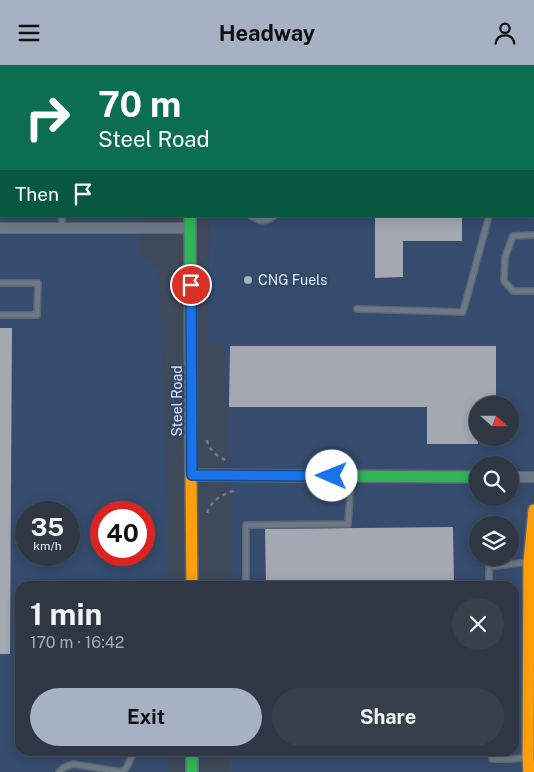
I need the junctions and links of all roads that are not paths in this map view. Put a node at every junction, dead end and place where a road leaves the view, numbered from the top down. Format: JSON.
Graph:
{"nodes":[{"id":1,"x":62,"y":217,"type":"edge"},
{"id":2,"x":252,"y":217,"type":"edge"},
{"id":3,"x":273,"y":217,"type":"edge"},
{"id":4,"x":489,"y":217,"type":"edge"},
{"id":5,"x":190,"y":222,"type":"edge"},
{"id":6,"x":0,"y":228,"type":"edge"},
{"id":7,"x":62,"y":228,"type":"junction"},
{"id":8,"x":534,"y":235,"type":"edge"},
{"id":9,"x":0,"y":283,"type":"edge"},
{"id":10,"x":534,"y":291,"type":"edge"},
{"id":11,"x":357,"y":309,"type":"dead end"},
{"id":12,"x":0,"y":315,"type":"edge"},
{"id":13,"x":192,"y":475,"type":"junction"},
{"id":14,"x":352,"y":476,"type":"junction"},
{"id":15,"x":469,"y":477,"type":"edge"},
{"id":16,"x":519,"y":477,"type":"edge"},
{"id":17,"x":534,"y":477,"type":"edge"},
{"id":18,"x":534,"y":510,"type":"edge"},
{"id":19,"x":529,"y":562,"type":"junction"},
{"id":20,"x":192,"y":581,"type":"edge"},
{"id":21,"x":246,"y":581,"type":"edge"},
{"id":22,"x":489,"y":581,"type":"edge"},
{"id":23,"x":132,"y":756,"type":"edge"},
{"id":24,"x":192,"y":756,"type":"edge"},
{"id":25,"x":492,"y":756,"type":"edge"},
{"id":26,"x":528,"y":757,"type":"junction"},
{"id":27,"x":59,"y":772,"type":"edge"},
{"id":28,"x":122,"y":772,"type":"edge"},
{"id":29,"x":192,"y":772,"type":"edge"},
{"id":30,"x":529,"y":772,"type":"edge"}],
"edges":[{"from":1,"to":7,"type":"lane"},
{"from":2,"to":3,"type":"lane"},
{"from":4,"to":11,"type":"lane"},
{"from":5,"to":7,"type":"street"},
{"from":5,"to":13,"type":"street","name":"Steel Road"},
{"from":6,"to":7,"type":"street"},
{"from":8,"to":10,"type":"lane"},
{"from":9,"to":12,"type":"lane"},
{"from":13,"to":14,"type":"street"},
{"from":13,"to":20,"type":"street","name":"Steel Road"},
{"from":14,"to":15,"type":"street"},
{"from":14,"to":21,"type":"lane"},
{"from":16,"to":17,"type":"street"},
{"from":18,"to":19,"type":"street"},
{"from":19,"to":22,"type":"lane"},
{"from":19,"to":26,"type":"street"},
{"from":23,"to":28,"type":"lane"},
{"from":24,"to":29,"type":"street"},
{"from":25,"to":26,"type":"lane"},
{"from":26,"to":30,"type":"street"},
{"from":27,"to":28,"type":"lane"}]}
